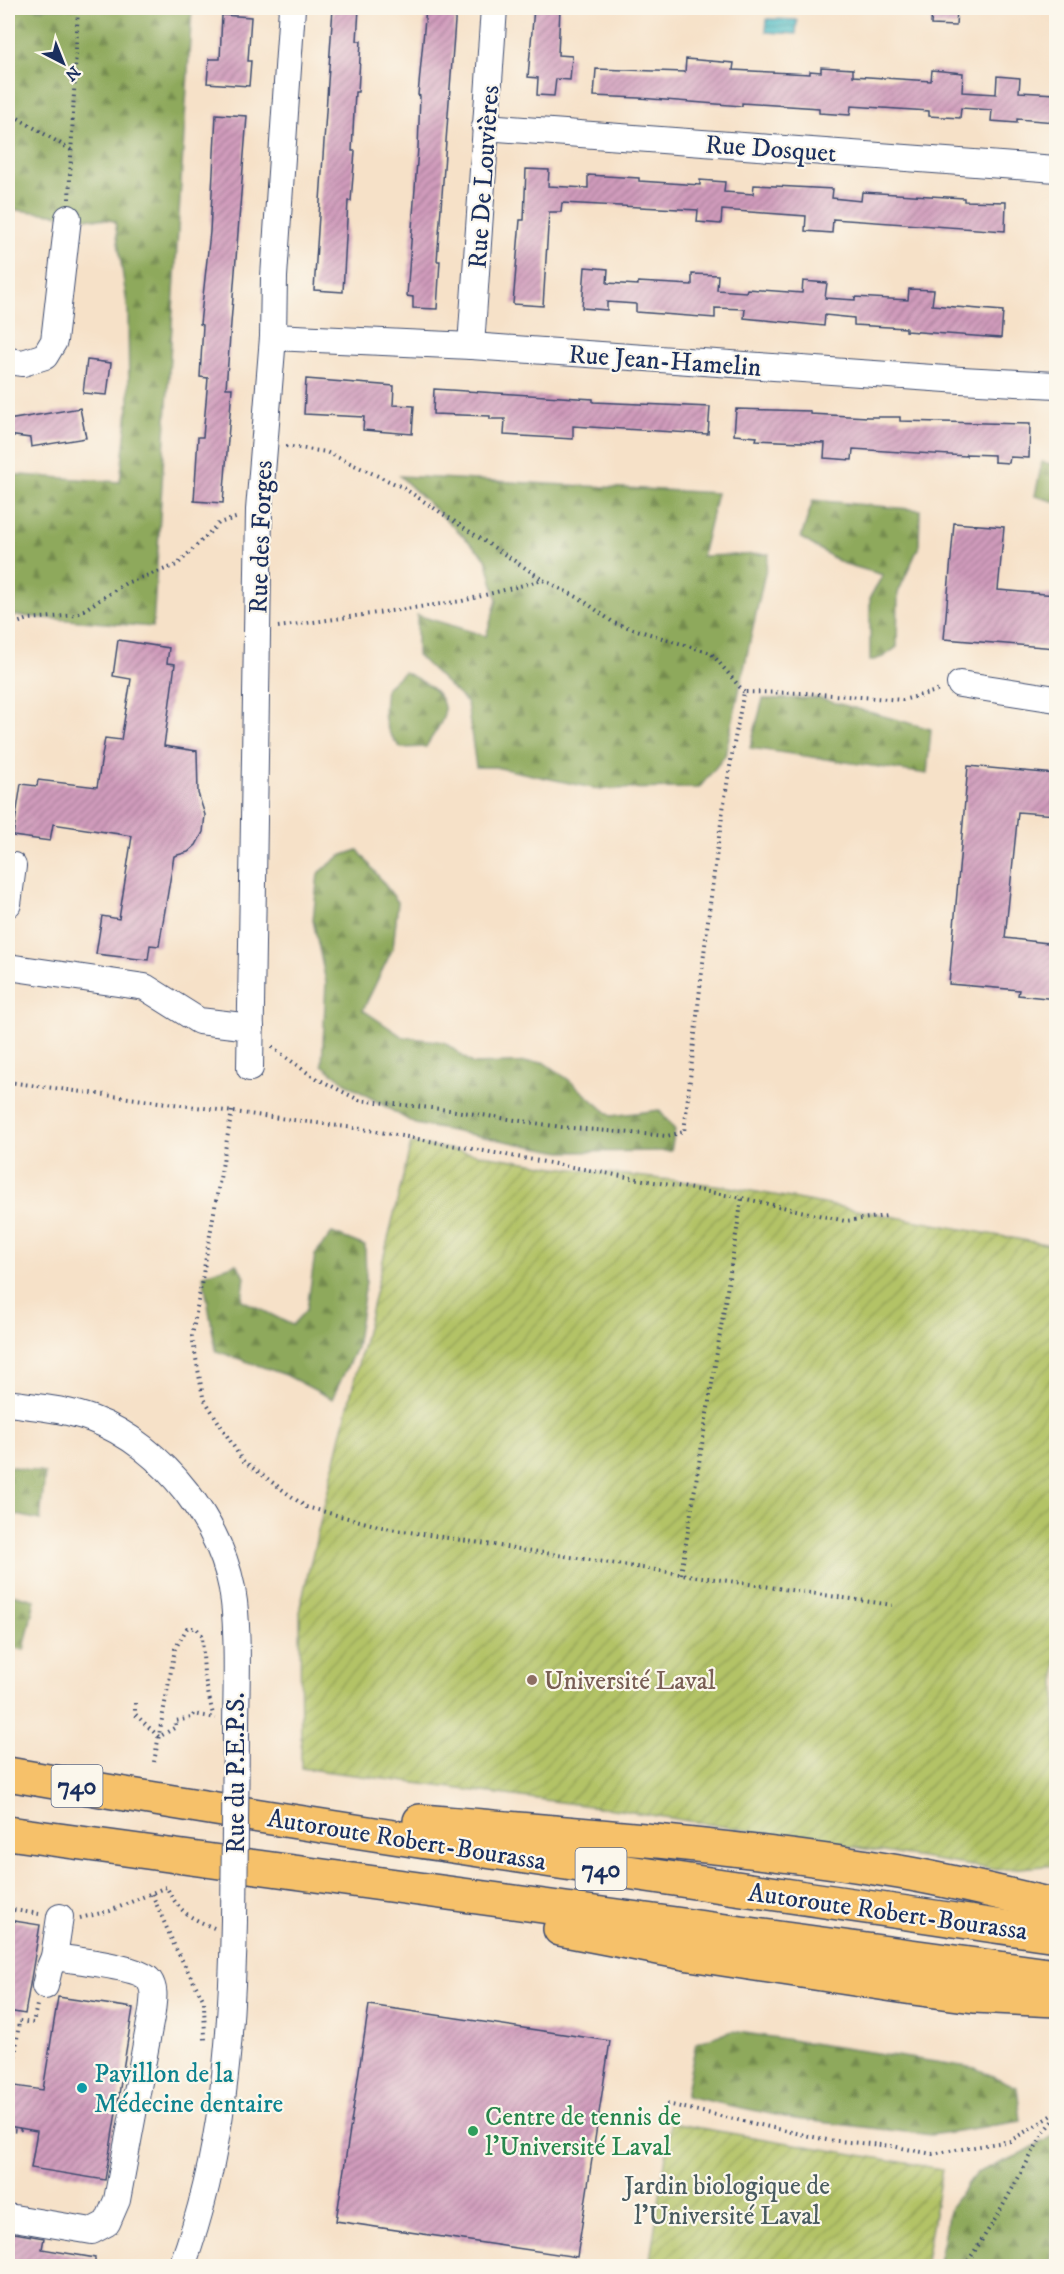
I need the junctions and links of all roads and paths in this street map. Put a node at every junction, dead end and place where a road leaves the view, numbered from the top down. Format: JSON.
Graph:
{"nodes":[{"id":1,"x":78,"y":8,"type":"edge"},
{"id":2,"x":292,"y":8,"type":"edge"},
{"id":3,"x":494,"y":8,"type":"edge"},
{"id":4,"x":8,"y":112,"type":"edge"},
{"id":5,"x":485,"y":127,"type":"junction"},
{"id":6,"x":71,"y":150,"type":"junction"},
{"id":7,"x":1056,"y":169,"type":"edge"},
{"id":8,"x":68,"y":218,"type":"joint"},
{"id":9,"x":273,"y":337,"type":"junction"},
{"id":10,"x":471,"y":346,"type":"junction"},
{"id":11,"x":8,"y":360,"type":"edge"},
{"id":12,"x":1056,"y":385,"type":"edge"},
{"id":13,"x":264,"y":442,"type":"junction"},
{"id":14,"x":259,"y":510,"type":"junction"},
{"id":15,"x":543,"y":580,"type":"junction"},
{"id":16,"x":8,"y":626,"type":"edge"},
{"id":17,"x":257,"y":628,"type":"junction"},
{"id":18,"x":960,"y":684,"type":"joint"},
{"id":19,"x":744,"y":692,"type":"junction"},
{"id":20,"x":1056,"y":699,"type":"edge"},
{"id":21,"x":13,"y":866,"type":"dead end"},
{"id":22,"x":8,"y":904,"type":"edge"},
{"id":23,"x":8,"y":967,"type":"edge"},
{"id":24,"x":251,"y":1029,"type":"junction"},
{"id":25,"x":250,"y":1068,"type":"dead end"},
{"id":26,"x":8,"y":1082,"type":"edge"},
{"id":27,"x":232,"y":1112,"type":"junction"},
{"id":28,"x":742,"y":1198,"type":"junction"},
{"id":29,"x":887,"y":1216,"type":"dead end"},
{"id":30,"x":8,"y":1403,"type":"edge"},
{"id":31,"x":681,"y":1574,"type":"junction"},
{"id":32,"x":892,"y":1605,"type":"dead end"},
{"id":33,"x":135,"y":1703,"type":"dead end"},
{"id":34,"x":212,"y":1711,"type":"dead end"},
{"id":35,"x":208,"y":1718,"type":"dead end"},
{"id":36,"x":159,"y":1737,"type":"junction"},
{"id":37,"x":154,"y":1762,"type":"dead end"},
{"id":38,"x":8,"y":1774,"type":"edge"},
{"id":39,"x":8,"y":1788,"type":"edge"},
{"id":40,"x":146,"y":1798,"type":"junction"},
{"id":41,"x":8,"y":1833,"type":"edge"},
{"id":42,"x":8,"y":1838,"type":"edge"},
{"id":43,"x":56,"y":1840,"type":"junction"},
{"id":44,"x":304,"y":1873,"type":"junction"},
{"id":45,"x":152,"y":1894,"type":"junction"},
{"id":46,"x":1056,"y":1906,"type":"edge"},
{"id":47,"x":8,"y":1909,"type":"edge"},
{"id":48,"x":60,"y":1919,"type":"junction"},
{"id":49,"x":224,"y":1924,"type":"junction"},
{"id":50,"x":1056,"y":1935,"type":"edge"},
{"id":51,"x":54,"y":1957,"type":"junction"},
{"id":52,"x":1056,"y":1976,"type":"edge"},
{"id":53,"x":41,"y":1993,"type":"joint"},
{"id":54,"x":1056,"y":2001,"type":"edge"},
{"id":55,"x":211,"y":2044,"type":"dead end"},
{"id":56,"x":12,"y":2086,"type":"dead end"},
{"id":57,"x":667,"y":2104,"type":"dead end"},
{"id":58,"x":1056,"y":2113,"type":"edge"},
{"id":59,"x":1056,"y":2118,"type":"edge"},
{"id":60,"x":21,"y":2129,"type":"dead end"},
{"id":61,"x":8,"y":2130,"type":"edge"},
{"id":62,"x":8,"y":2217,"type":"edge"},
{"id":63,"x":182,"y":2266,"type":"edge"},
{"id":64,"x":966,"y":2266,"type":"edge"}],
"edges":[{"from":1,"to":6,"type":"path"},
{"from":2,"to":9,"type":"street","name":"Rue des Forges"},
{"from":3,"to":5,"type":"street","name":"Rue De Louvières"},
{"from":4,"to":6,"type":"path"},
{"from":5,"to":7,"type":"street","name":"Rue Dosquet"},
{"from":5,"to":10,"type":"street","name":"Rue De Louvières"},
{"from":6,"to":8,"type":"path"},
{"from":8,"to":11,"type":"street"},
{"from":9,"to":10,"type":"street","name":"Rue Jean-Hamelin"},
{"from":9,"to":13,"type":"street","name":"Rue des Forges"},
{"from":10,"to":12,"type":"street","name":"Rue Jean-Hamelin"},
{"from":13,"to":14,"type":"street","name":"Rue des Forges"},
{"from":13,"to":15,"type":"path"},
{"from":14,"to":16,"type":"path"},
{"from":14,"to":17,"type":"street","name":"Rue des Forges"},
{"from":15,"to":17,"type":"path"},
{"from":15,"to":19,"type":"path"},
{"from":17,"to":24,"type":"street","name":"Rue des Forges"},
{"from":18,"to":19,"type":"path"},
{"from":18,"to":20,"type":"street"},
{"from":19,"to":24,"type":"path"},
{"from":21,"to":22,"type":"street"},
{"from":23,"to":24,"type":"street"},
{"from":24,"to":25,"type":"street","name":"Rue des Forges"},
{"from":26,"to":27,"type":"path"},
{"from":27,"to":28,"type":"path"},
{"from":27,"to":31,"type":"path"},
{"from":28,"to":29,"type":"path"},
{"from":28,"to":31,"type":"path"},
{"from":30,"to":49,"type":"street","name":"Rue du P.E.P.S.","bridge":true},
{"from":31,"to":32,"type":"path"},
{"from":33,"to":36,"type":"path"},
{"from":34,"to":36,"type":"path"},
{"from":35,"to":36,"type":"path"},
{"from":36,"to":37,"type":"path"},
{"from":38,"to":40,"type":"highway","name":"Autoroute Robert-Bourassa","number":"740"},
{"from":39,"to":40,"type":"highway"},
{"from":40,"to":46,"type":"highway"},
{"from":40,"to":50,"type":"highway","name":"Autoroute Robert-Bourassa","number":"740"},
{"from":41,"to":43,"type":"highway","name":"Autoroute Robert-Bourassa","number":"740"},
{"from":42,"to":43,"type":"highway"},
{"from":43,"to":44,"type":"highway","name":"Autoroute Robert-Bourassa","number":"740"},
{"from":44,"to":52,"type":"highway","name":"Autoroute Robert-Bourassa","number":"740"},
{"from":44,"to":54,"type":"highway"},
{"from":45,"to":48,"type":"path"},
{"from":45,"to":49,"type":"path"},
{"from":45,"to":55,"type":"path"},
{"from":47,"to":48,"type":"path"},
{"from":48,"to":51,"type":"street"},
{"from":49,"to":63,"type":"street","name":"Rue du P.E.P.S."},
{"from":51,"to":53,"type":"street"},
{"from":51,"to":62,"type":"street"},
{"from":53,"to":56,"type":"path"},
{"from":57,"to":58,"type":"path"},
{"from":59,"to":64,"type":"path"},
{"from":60,"to":61,"type":"path"}]}
